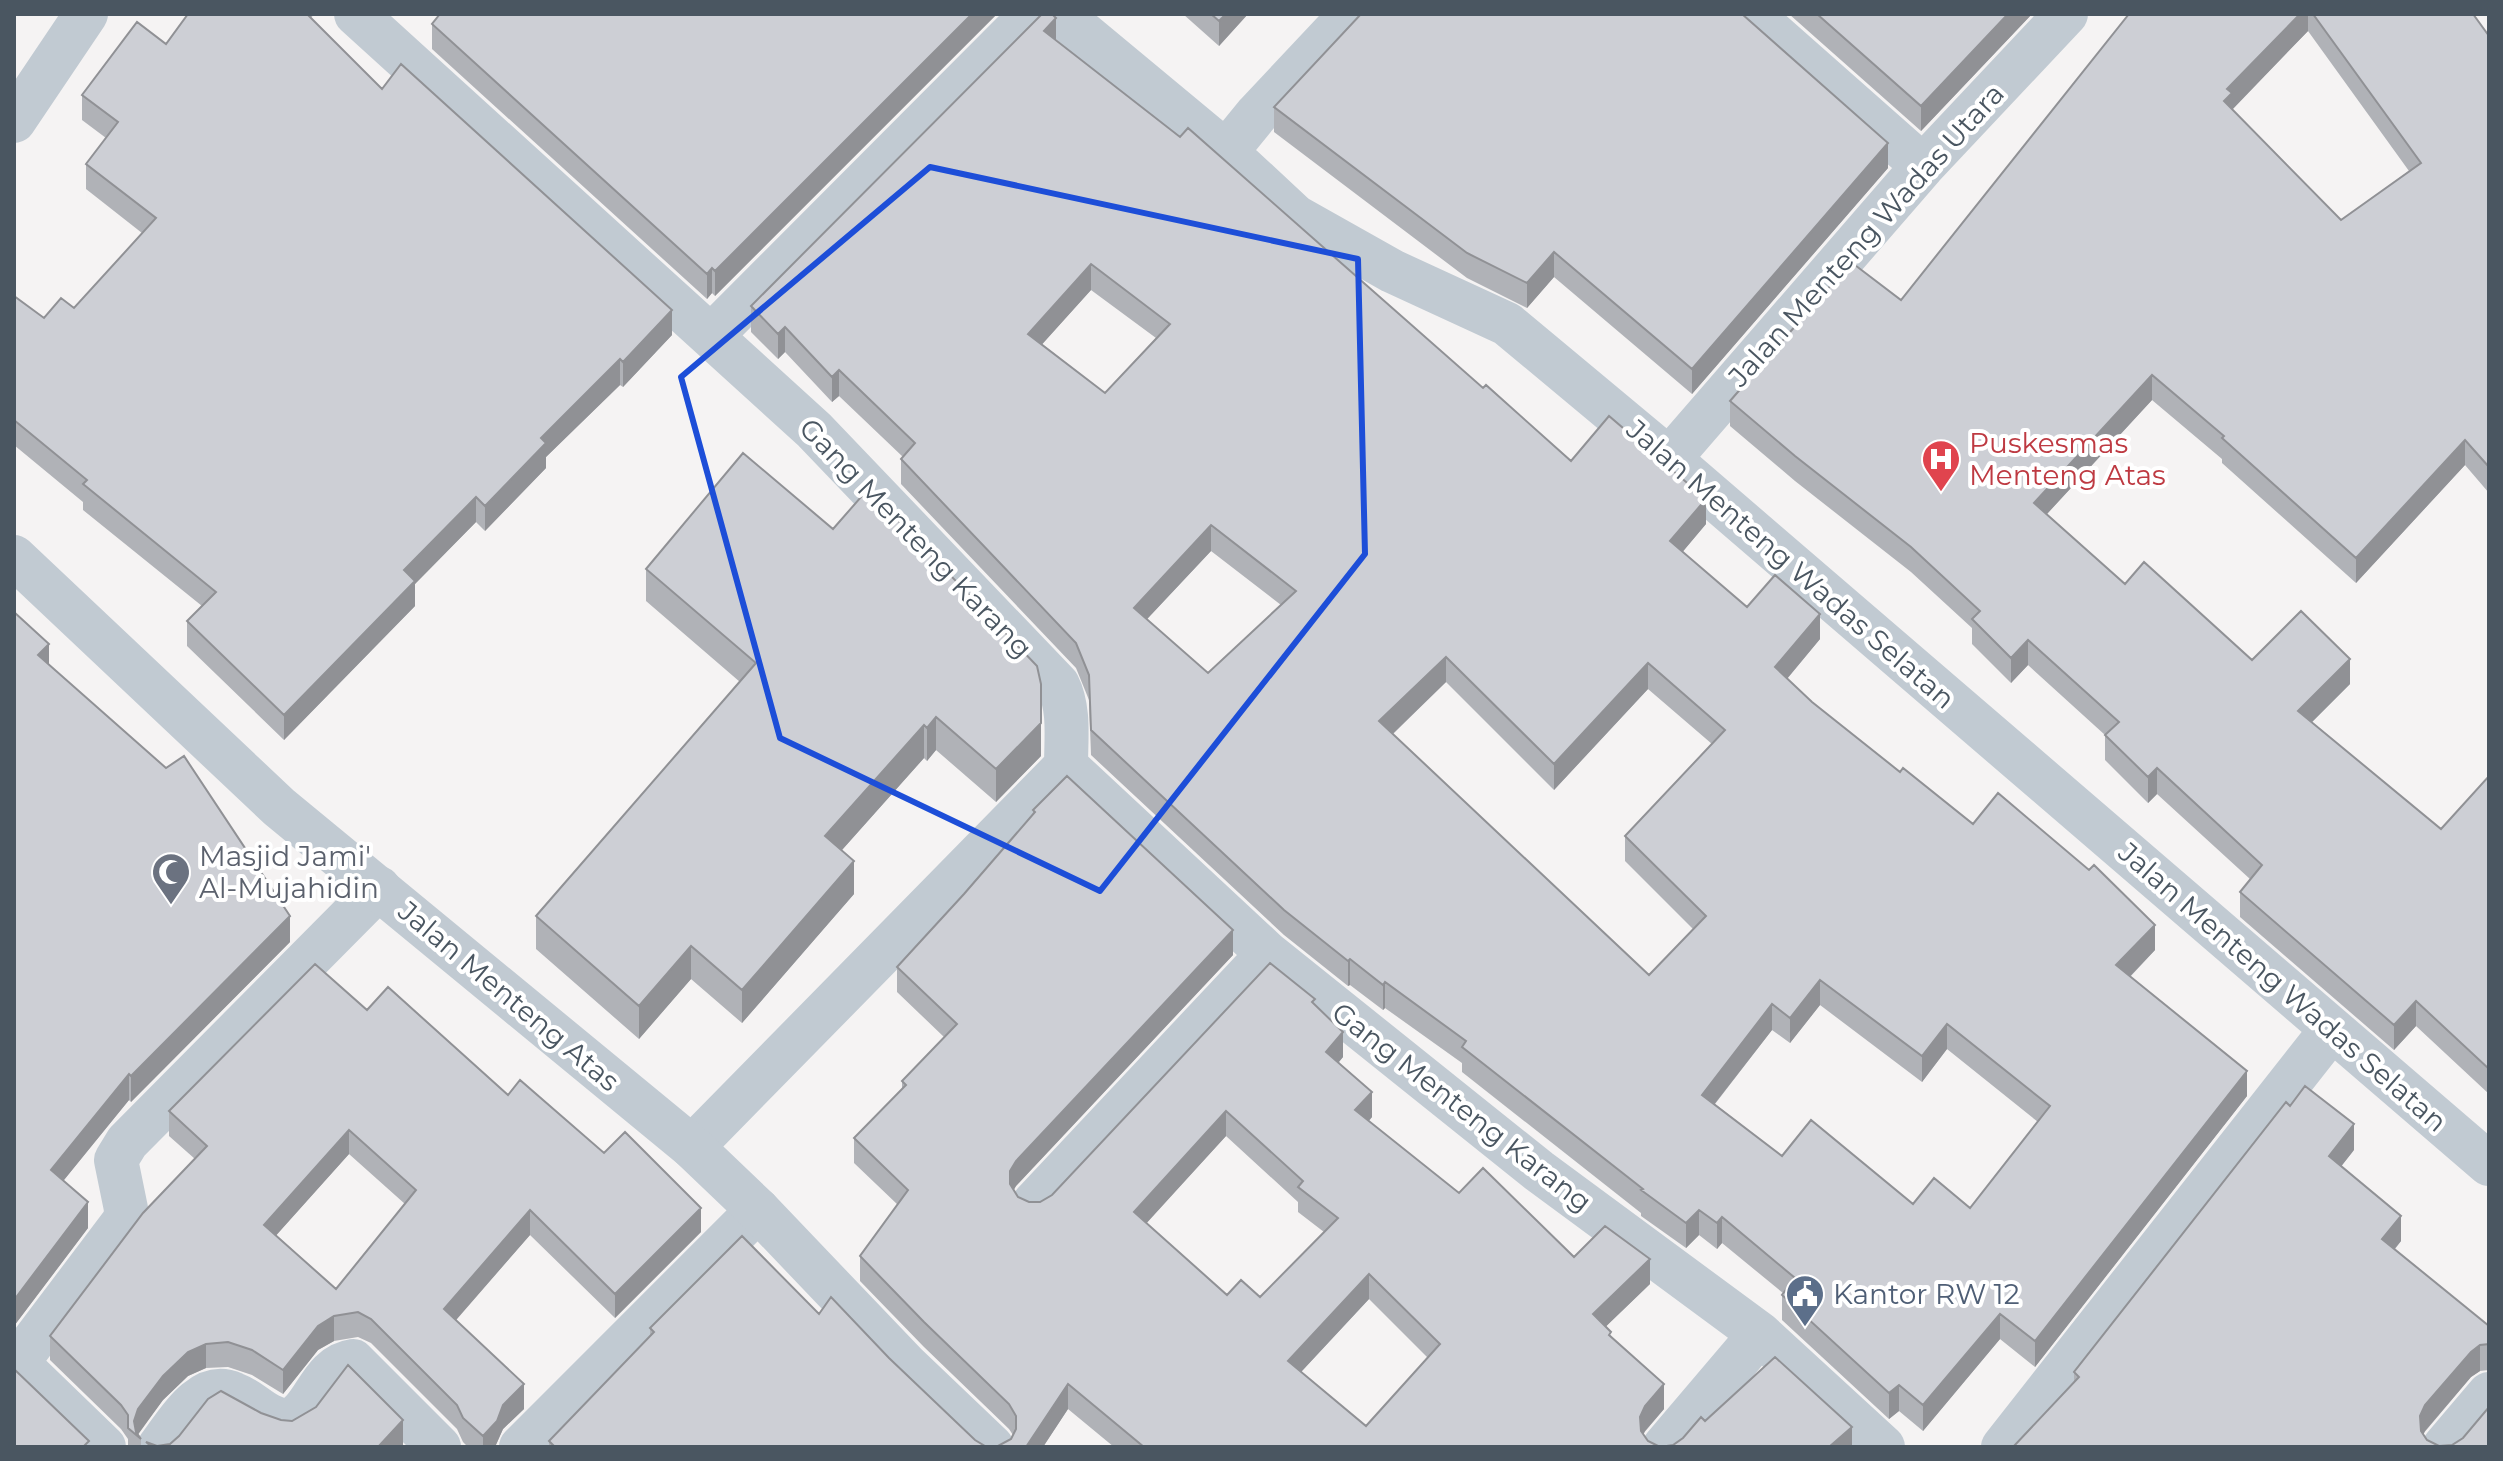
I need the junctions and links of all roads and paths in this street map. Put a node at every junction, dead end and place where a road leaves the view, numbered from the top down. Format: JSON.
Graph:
{"nodes":[{"id":1,"x":86,"y":14,"type":"edge"},
{"id":2,"x":356,"y":14,"type":"edge"},
{"id":3,"x":1032,"y":14,"type":"edge"},
{"id":4,"x":1060,"y":14,"type":"edge"},
{"id":5,"x":1351,"y":14,"type":"edge"},
{"id":6,"x":1751,"y":14,"type":"edge"},
{"id":7,"x":2066,"y":14,"type":"edge"},
{"id":8,"x":14,"y":121,"type":"edge"},
{"id":9,"x":1226,"y":152,"type":"junction"},
{"id":10,"x":1923,"y":166,"type":"junction"},
{"id":11,"x":711,"y":336,"type":"junction"},
{"id":12,"x":1669,"y":459,"type":"junction"},
{"id":13,"x":14,"y":557,"type":"edge"},
{"id":14,"x":1066,"y":766,"type":"junction"},
{"id":15,"x":379,"y":888,"type":"junction"},
{"id":16,"x":1268,"y":954,"type":"junction"},
{"id":17,"x":2332,"y":1029,"type":"junction"},
{"id":18,"x":692,"y":1147,"type":"junction"},
{"id":19,"x":2489,"y":1164,"type":"edge"},
{"id":20,"x":1034,"y":1203,"type":"edge"},
{"id":21,"x":758,"y":1210,"type":"junction"},
{"id":22,"x":1760,"y":1334,"type":"junction"},
{"id":23,"x":16,"y":1362,"type":"edge"},
{"id":24,"x":2489,"y":1394,"type":"edge"},
{"id":25,"x":104,"y":1447,"type":"edge"},
{"id":26,"x":159,"y":1447,"type":"edge"},
{"id":27,"x":439,"y":1447,"type":"edge"},
{"id":28,"x":521,"y":1447,"type":"edge"},
{"id":29,"x":992,"y":1447,"type":"edge"},
{"id":30,"x":1664,"y":1447,"type":"edge"},
{"id":31,"x":1883,"y":1447,"type":"edge"},
{"id":32,"x":2003,"y":1447,"type":"edge"},
{"id":33,"x":2444,"y":1447,"type":"edge"}],
"edges":[{"from":1,"to":8,"type":"street"},
{"from":2,"to":11,"type":"street"},
{"from":3,"to":11,"type":"street"},
{"from":4,"to":9,"type":"street","name":"Jalan Menteng Wadas Selatan"},
{"from":5,"to":9,"type":"street"},
{"from":6,"to":10,"type":"street"},
{"from":7,"to":10,"type":"street","name":"Jalan Menteng Wadas Utara"},
{"from":9,"to":12,"type":"street","name":"Jalan Menteng Wadas Selatan"},
{"from":10,"to":12,"type":"street","name":"Jalan Menteng Wadas Utara"},
{"from":11,"to":14,"type":"street","name":"Gang Menteng Karang"},
{"from":12,"to":17,"type":"street","name":"Jalan Menteng Wadas Selatan"},
{"from":13,"to":15,"type":"street","name":"Jalan Menteng Atas"},
{"from":14,"to":16,"type":"street","name":"Gang Menteng Karang"},
{"from":14,"to":18,"type":"street"},
{"from":15,"to":18,"type":"street","name":"Jalan Menteng Atas"},
{"from":15,"to":23,"type":"street"},
{"from":16,"to":20,"type":"street"},
{"from":16,"to":22,"type":"street","name":"Gang Menteng Karang"},
{"from":17,"to":19,"type":"street","name":"Jalan Menteng Wadas Selatan"},
{"from":17,"to":32,"type":"street"},
{"from":18,"to":21,"type":"street","name":"Jalan Menteng Atas"},
{"from":21,"to":28,"type":"street"},
{"from":21,"to":29,"type":"street","name":"Jalan Menteng Atas"},
{"from":22,"to":30,"type":"street"},
{"from":22,"to":31,"type":"street","name":"Gang Menteng Karang"},
{"from":23,"to":25,"type":"street"},
{"from":24,"to":33,"type":"street"},
{"from":26,"to":27,"type":"street"}]}
